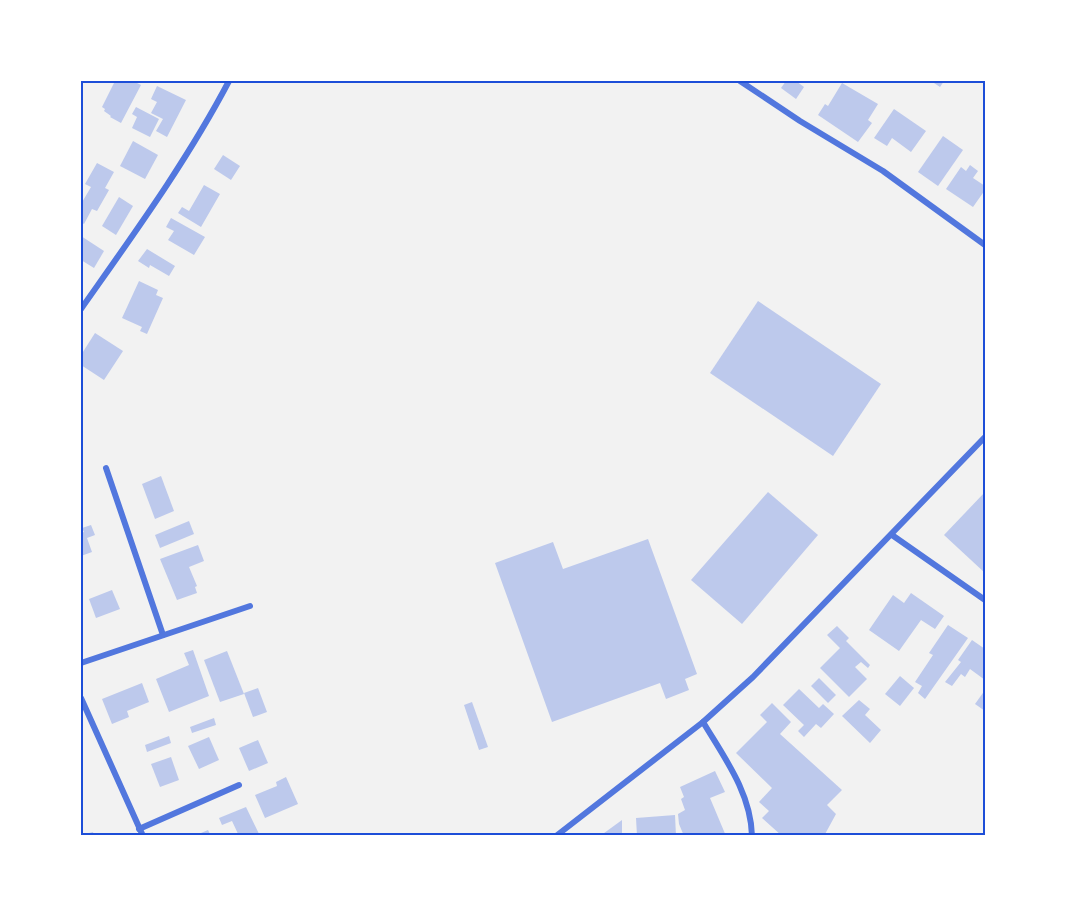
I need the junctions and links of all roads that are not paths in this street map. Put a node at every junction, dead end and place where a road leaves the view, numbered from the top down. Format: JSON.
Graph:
{"nodes":[{"id":1,"x":229,"y":81,"type":"edge"},
{"id":2,"x":740,"y":81,"type":"edge"},
{"id":3,"x":985,"y":246,"type":"edge"},
{"id":4,"x":81,"y":309,"type":"edge"},
{"id":5,"x":985,"y":437,"type":"edge"},
{"id":6,"x":106,"y":468,"type":"dead end"},
{"id":7,"x":892,"y":535,"type":"junction"},
{"id":8,"x":985,"y":600,"type":"edge"},
{"id":9,"x":249,"y":606,"type":"dead end"},
{"id":10,"x":163,"y":635,"type":"junction"},
{"id":11,"x":81,"y":663,"type":"edge"},
{"id":12,"x":81,"y":698,"type":"edge"},
{"id":13,"x":703,"y":722,"type":"junction"},
{"id":14,"x":239,"y":785,"type":"dead end"},
{"id":15,"x":141,"y":833,"type":"edge"},
{"id":16,"x":563,"y":833,"type":"edge"},
{"id":17,"x":556,"y":836,"type":"edge"},
{"id":18,"x":752,"y":836,"type":"edge"}],
"edges":[{"from":1,"to":4,"type":"street"},
{"from":2,"to":3,"type":"street"},
{"from":5,"to":7,"type":"street"},
{"from":6,"to":10,"type":"street"},
{"from":7,"to":8,"type":"street"},
{"from":7,"to":13,"type":"street"},
{"from":9,"to":10,"type":"street"},
{"from":10,"to":11,"type":"street"},
{"from":12,"to":15,"type":"street"},
{"from":13,"to":16,"type":"street"},
{"from":13,"to":18,"type":"street"},
{"from":14,"to":15,"type":"street"},
{"from":16,"to":17,"type":"street"}]}
